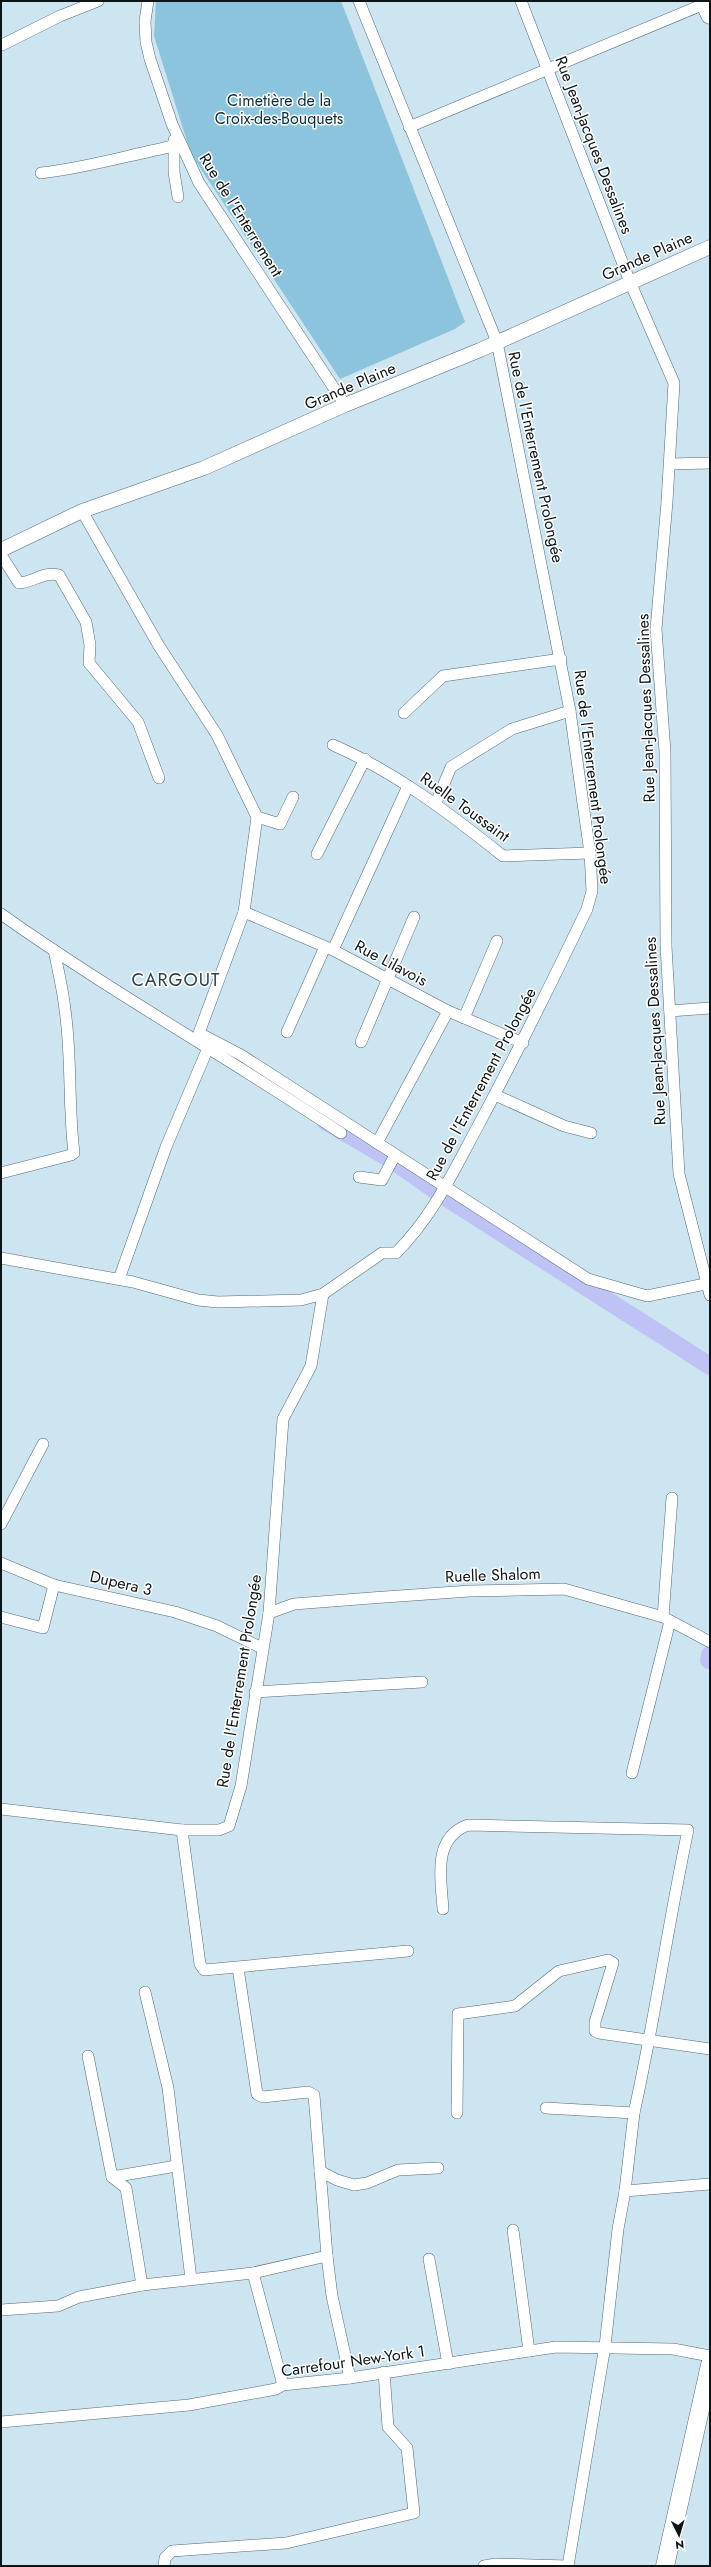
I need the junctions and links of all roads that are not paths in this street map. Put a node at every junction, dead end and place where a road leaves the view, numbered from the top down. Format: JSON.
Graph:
{"nodes":[{"id":1,"x":98,"y":1,"type":"edge"},
{"id":2,"x":148,"y":1,"type":"edge"},
{"id":3,"x":359,"y":1,"type":"edge"},
{"id":4,"x":521,"y":1,"type":"edge"},
{"id":5,"x":707,"y":5,"type":"edge"},
{"id":6,"x":2,"y":45,"type":"edge"},
{"id":7,"x":546,"y":68,"type":"junction"},
{"id":8,"x":172,"y":124,"type":"junction"},
{"id":9,"x":409,"y":127,"type":"junction"},
{"id":10,"x":174,"y":146,"type":"junction"},
{"id":11,"x":41,"y":174,"type":"dead end"},
{"id":12,"x":178,"y":197,"type":"dead end"},
{"id":13,"x":710,"y":247,"type":"edge"},
{"id":14,"x":630,"y":282,"type":"junction"},
{"id":15,"x":497,"y":342,"type":"junction"},
{"id":16,"x":345,"y":405,"type":"junction"},
{"id":17,"x":710,"y":463,"type":"edge"},
{"id":18,"x":670,"y":464,"type":"junction"},
{"id":19,"x":82,"y":510,"type":"junction"},
{"id":20,"x":1,"y":550,"type":"edge"},
{"id":21,"x":1,"y":556,"type":"edge"},
{"id":22,"x":561,"y":659,"type":"junction"},
{"id":23,"x":570,"y":710,"type":"junction"},
{"id":24,"x":404,"y":713,"type":"dead end"},
{"id":25,"x":333,"y":745,"type":"dead end"},
{"id":26,"x":365,"y":759,"type":"junction"},
{"id":27,"x":159,"y":778,"type":"dead end"},
{"id":28,"x":408,"y":786,"type":"junction"},
{"id":29,"x":293,"y":797,"type":"dead end"},
{"id":30,"x":436,"y":803,"type":"junction"},
{"id":31,"x":256,"y":818,"type":"junction"},
{"id":32,"x":590,"y":853,"type":"junction"},
{"id":33,"x":317,"y":854,"type":"dead end"},
{"id":34,"x":244,"y":912,"type":"junction"},
{"id":35,"x":1,"y":914,"type":"edge"},
{"id":36,"x":414,"y":917,"type":"dead end"},
{"id":37,"x":498,"y":941,"type":"dead end"},
{"id":38,"x":329,"y":948,"type":"junction"},
{"id":39,"x":54,"y":950,"type":"junction"},
{"id":40,"x":387,"y":980,"type":"junction"},
{"id":41,"x":710,"y":1008,"type":"edge"},
{"id":42,"x":448,"y":1011,"type":"junction"},
{"id":43,"x":670,"y":1011,"type":"junction"},
{"id":44,"x":464,"y":1018,"type":"junction"},
{"id":45,"x":287,"y":1032,"type":"dead end"},
{"id":46,"x":361,"y":1042,"type":"dead end"},
{"id":47,"x":210,"y":1043,"type":"junction"},
{"id":48,"x":523,"y":1043,"type":"junction"},
{"id":49,"x":238,"y":1060,"type":"junction"},
{"id":50,"x":495,"y":1095,"type":"junction"},
{"id":51,"x":341,"y":1133,"type":"dead end"},
{"id":52,"x":591,"y":1133,"type":"dead end"},
{"id":53,"x":377,"y":1143,"type":"junction"},
{"id":54,"x":394,"y":1158,"type":"junction"},
{"id":55,"x":1,"y":1173,"type":"edge"},
{"id":56,"x":359,"y":1177,"type":"dead end"},
{"id":57,"x":442,"y":1192,"type":"junction"},
{"id":58,"x":1,"y":1258,"type":"edge"},
{"id":59,"x":120,"y":1279,"type":"junction"},
{"id":60,"x":708,"y":1283,"type":"edge"},
{"id":61,"x":323,"y":1294,"type":"junction"},
{"id":62,"x":710,"y":1295,"type":"edge"},
{"id":63,"x":43,"y":1444,"type":"dead end"},
{"id":64,"x":672,"y":1498,"type":"dead end"},
{"id":65,"x":1,"y":1524,"type":"edge"},
{"id":66,"x":1,"y":1563,"type":"edge"},
{"id":67,"x":54,"y":1585,"type":"junction"},
{"id":68,"x":269,"y":1613,"type":"junction"},
{"id":69,"x":1,"y":1617,"type":"edge"},
{"id":70,"x":666,"y":1619,"type":"junction"},
{"id":71,"x":710,"y":1642,"type":"edge"},
{"id":72,"x":262,"y":1648,"type":"junction"},
{"id":73,"x":422,"y":1682,"type":"dead end"},
{"id":74,"x":255,"y":1692,"type":"junction"},
{"id":75,"x":632,"y":1773,"type":"dead end"},
{"id":76,"x":1,"y":1809,"type":"edge"},
{"id":77,"x":182,"y":1830,"type":"junction"},
{"id":78,"x":443,"y":1909,"type":"dead end"},
{"id":79,"x":408,"y":1951,"type":"dead end"},
{"id":80,"x":238,"y":1968,"type":"junction"},
{"id":81,"x":145,"y":1992,"type":"dead end"},
{"id":82,"x":651,"y":2040,"type":"junction"},
{"id":83,"x":710,"y":2049,"type":"edge"},
{"id":84,"x":88,"y":2056,"type":"dead end"},
{"id":85,"x":546,"y":2108,"type":"dead end"},
{"id":86,"x":457,"y":2113,"type":"dead end"},
{"id":87,"x":634,"y":2113,"type":"junction"},
{"id":88,"x":176,"y":2166,"type":"junction"},
{"id":89,"x":438,"y":2168,"type":"dead end"},
{"id":90,"x":320,"y":2171,"type":"junction"},
{"id":91,"x":112,"y":2178,"type":"junction"},
{"id":92,"x":710,"y":2184,"type":"edge"},
{"id":93,"x":625,"y":2191,"type":"junction"},
{"id":94,"x":513,"y":2230,"type":"dead end"},
{"id":95,"x":327,"y":2256,"type":"junction"},
{"id":96,"x":430,"y":2259,"type":"dead end"},
{"id":97,"x":253,"y":2273,"type":"junction"},
{"id":98,"x":191,"y":2279,"type":"junction"},
{"id":99,"x":142,"y":2285,"type":"junction"},
{"id":100,"x":1,"y":2310,"type":"edge"},
{"id":101,"x":605,"y":2346,"type":"junction"},
{"id":102,"x":529,"y":2351,"type":"junction"},
{"id":103,"x":710,"y":2356,"type":"edge"},
{"id":104,"x":448,"y":2364,"type":"junction"},
{"id":105,"x":710,"y":2365,"type":"edge"},
{"id":106,"x":384,"y":2372,"type":"junction"},
{"id":107,"x":350,"y":2378,"type":"junction"},
{"id":108,"x":283,"y":2385,"type":"junction"},
{"id":109,"x":1,"y":2422,"type":"edge"},
{"id":110,"x":164,"y":2566,"type":"edge"},
{"id":111,"x":484,"y":2566,"type":"edge"},
{"id":112,"x":665,"y":2566,"type":"edge"}],
"edges":[{"from":1,"to":6,"type":"street"},
{"from":2,"to":8,"type":"street","name":"Rue de l'Enterrement"},
{"from":3,"to":9,"type":"street"},
{"from":4,"to":7,"type":"street","name":"Rue Jean-Jacques Dessalines"},
{"from":5,"to":7,"type":"street"},
{"from":7,"to":9,"type":"street"},
{"from":7,"to":14,"type":"street","name":"Rue Jean-Jacques Dessalines"},
{"from":8,"to":10,"type":"street"},
{"from":8,"to":16,"type":"street","name":"Rue de l'Enterrement"},
{"from":9,"to":15,"type":"street"},
{"from":10,"to":11,"type":"street"},
{"from":10,"to":12,"type":"street"},
{"from":13,"to":14,"type":"street","name":"Grande Plaine"},
{"from":14,"to":15,"type":"street","name":"Grande Plaine"},
{"from":14,"to":18,"type":"street","name":"Rue Jean-Jacques Dessalines"},
{"from":15,"to":16,"type":"street","name":"Grande Plaine"},
{"from":15,"to":22,"type":"street","name":"Rue de l'Enterrement Prolongée"},
{"from":16,"to":19,"type":"street","name":"Grande Plaine"},
{"from":17,"to":18,"type":"street"},
{"from":18,"to":43,"type":"street","name":"Rue Jean-Jacques Dessalines"},
{"from":19,"to":20,"type":"street","name":"Grande Plaine"},
{"from":19,"to":31,"type":"street"},
{"from":21,"to":27,"type":"street"},
{"from":22,"to":23,"type":"street","name":"Rue de l'Enterrement Prolongée"},
{"from":22,"to":24,"type":"street"},
{"from":23,"to":30,"type":"street"},
{"from":23,"to":32,"type":"street","name":"Rue de l'Enterrement Prolongée"},
{"from":25,"to":26,"type":"street","name":"Ruelle Toussaint"},
{"from":26,"to":28,"type":"street","name":"Ruelle Toussaint"},
{"from":26,"to":33,"type":"street"},
{"from":28,"to":30,"type":"street","name":"Ruelle Toussaint"},
{"from":28,"to":38,"type":"street"},
{"from":29,"to":31,"type":"street"},
{"from":30,"to":32,"type":"street","name":"Ruelle Toussaint"},
{"from":31,"to":34,"type":"street"},
{"from":32,"to":48,"type":"street","name":"Rue de l'Enterrement Prolongée"},
{"from":34,"to":38,"type":"street","name":"Rue Lilavois"},
{"from":34,"to":47,"type":"street"},
{"from":35,"to":39,"type":"street"},
{"from":36,"to":40,"type":"street"},
{"from":37,"to":44,"type":"street"},
{"from":38,"to":40,"type":"street","name":"Rue Lilavois"},
{"from":38,"to":45,"type":"street"},
{"from":39,"to":47,"type":"street"},
{"from":39,"to":55,"type":"street"},
{"from":40,"to":42,"type":"street","name":"Rue Lilavois"},
{"from":40,"to":46,"type":"street"},
{"from":41,"to":43,"type":"street"},
{"from":42,"to":44,"type":"street","name":"Rue Lilavois"},
{"from":42,"to":53,"type":"street"},
{"from":43,"to":60,"type":"street","name":"Rue Jean-Jacques Dessalines"},
{"from":44,"to":48,"type":"street","name":"Rue Lilavois"},
{"from":47,"to":49,"type":"street"},
{"from":47,"to":59,"type":"street"},
{"from":48,"to":50,"type":"street","name":"Rue de l'Enterrement Prolongée"},
{"from":49,"to":51,"type":"street"},
{"from":49,"to":53,"type":"street"},
{"from":50,"to":52,"type":"street"},
{"from":50,"to":57,"type":"street","name":"Rue de l'Enterrement Prolongée"},
{"from":53,"to":54,"type":"street"},
{"from":54,"to":56,"type":"street"},
{"from":54,"to":57,"type":"street"},
{"from":57,"to":60,"type":"street"},
{"from":57,"to":61,"type":"street","name":"Rue de l'Enterrement Prolongée"},
{"from":58,"to":59,"type":"street","name":"Rue de l'Enterrement Prolongée"},
{"from":59,"to":61,"type":"street","name":"Rue de l'Enterrement Prolongée"},
{"from":60,"to":62,"type":"street","name":"Rue Jean-Jacques Dessalines"},
{"from":61,"to":68,"type":"street","name":"Rue de l'Enterrement Prolongée"},
{"from":63,"to":65,"type":"street"},
{"from":64,"to":70,"type":"street"},
{"from":66,"to":67,"type":"street","name":"Dupera 3"},
{"from":67,"to":69,"type":"street"},
{"from":67,"to":72,"type":"street","name":"Dupera 3"},
{"from":68,"to":70,"type":"street","name":"Ruelle Shalom"},
{"from":68,"to":72,"type":"street","name":"Rue de l'Enterrement Prolongée"},
{"from":70,"to":71,"type":"street","name":"Ruelle Shalom"},
{"from":70,"to":75,"type":"street"},
{"from":72,"to":74,"type":"street","name":"Rue de l'Enterrement Prolongée"},
{"from":73,"to":74,"type":"street"},
{"from":74,"to":77,"type":"street","name":"Rue de l'Enterrement Prolongée"},
{"from":76,"to":77,"type":"street","name":"Rue de l'Enterrement Prolongée"},
{"from":77,"to":80,"type":"street"},
{"from":78,"to":82,"type":"street"},
{"from":79,"to":80,"type":"street"},
{"from":80,"to":90,"type":"street"},
{"from":81,"to":88,"type":"street"},
{"from":82,"to":83,"type":"street"},
{"from":82,"to":86,"type":"street"},
{"from":82,"to":87,"type":"street"},
{"from":84,"to":91,"type":"street"},
{"from":85,"to":87,"type":"street"},
{"from":87,"to":93,"type":"street"},
{"from":88,"to":91,"type":"street"},
{"from":88,"to":98,"type":"street"},
{"from":89,"to":90,"type":"street"},
{"from":90,"to":95,"type":"street"},
{"from":91,"to":99,"type":"street"},
{"from":92,"to":93,"type":"street"},
{"from":93,"to":101,"type":"street"},
{"from":94,"to":102,"type":"street"},
{"from":95,"to":97,"type":"street"},
{"from":95,"to":107,"type":"street"},
{"from":96,"to":104,"type":"street"},
{"from":97,"to":98,"type":"street"},
{"from":97,"to":108,"type":"street"},
{"from":98,"to":99,"type":"street"},
{"from":99,"to":100,"type":"street"},
{"from":101,"to":102,"type":"street","name":"Carrefour New-York 1"},
{"from":101,"to":103,"type":"street","name":"Carrefour New-York 1"},
{"from":101,"to":111,"type":"street"},
{"from":102,"to":104,"type":"street","name":"Carrefour New-York 1"},
{"from":104,"to":106,"type":"street","name":"Carrefour New-York 1"},
{"from":105,"to":112,"type":"main road"},
{"from":106,"to":107,"type":"street","name":"Carrefour New-York 1"},
{"from":106,"to":110,"type":"street"},
{"from":107,"to":108,"type":"street","name":"Carrefour New-York 1"},
{"from":108,"to":109,"type":"street","name":"Carrefour New-York 1"}]}
